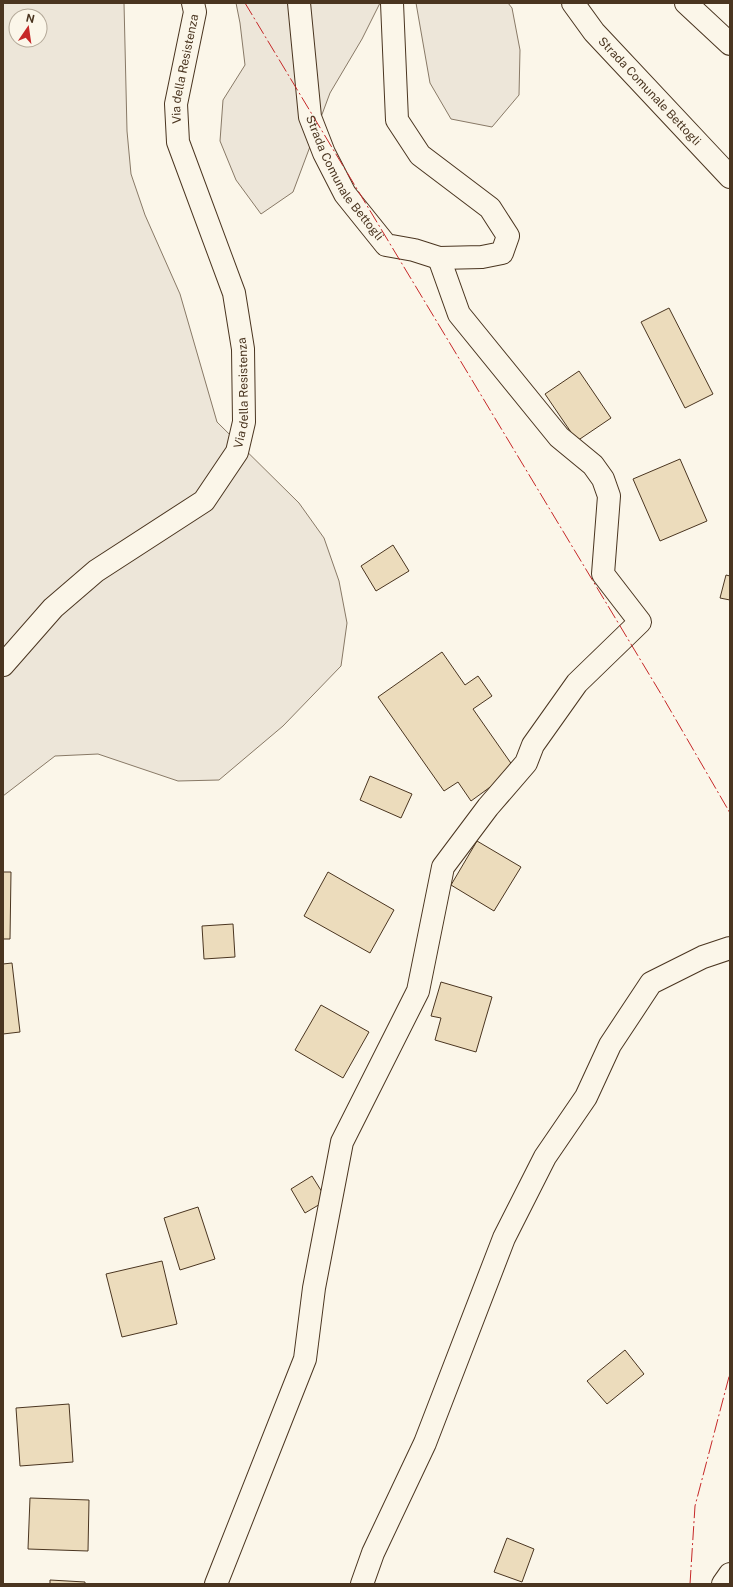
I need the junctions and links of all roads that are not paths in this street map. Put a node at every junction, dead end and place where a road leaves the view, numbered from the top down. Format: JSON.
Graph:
{"nodes":[{"id":1,"x":193,"y":3,"type":"edge"},
{"id":2,"x":299,"y":3,"type":"edge"},
{"id":3,"x":392,"y":3,"type":"edge"},
{"id":4,"x":573,"y":3,"type":"edge"},
{"id":5,"x":686,"y":3,"type":"edge"},
{"id":6,"x":730,"y":44,"type":"edge"},
{"id":7,"x":730,"y":177,"type":"edge"},
{"id":8,"x":439,"y":258,"type":"junction"},
{"id":9,"x":3,"y":665,"type":"edge"},
{"id":10,"x":730,"y":948,"type":"edge"},
{"id":11,"x":730,"y":1574,"type":"edge"},
{"id":12,"x":216,"y":1584,"type":"edge"},
{"id":13,"x":362,"y":1584,"type":"edge"},
{"id":14,"x":723,"y":1584,"type":"edge"}],
"edges":[{"from":1,"to":9,"type":"street","name":"Via della Resistenza"},
{"from":2,"to":8,"type":"street","name":"Strada Comunale Bettogli"},
{"from":3,"to":8,"type":"street","name":"Strada Comunale Bettogli"},
{"from":4,"to":7,"type":"street","name":"Strada Comunale Bettogli"},
{"from":5,"to":6,"type":"street"},
{"from":8,"to":12,"type":"street"},
{"from":10,"to":13,"type":"street"},
{"from":11,"to":14,"type":"street"}]}
